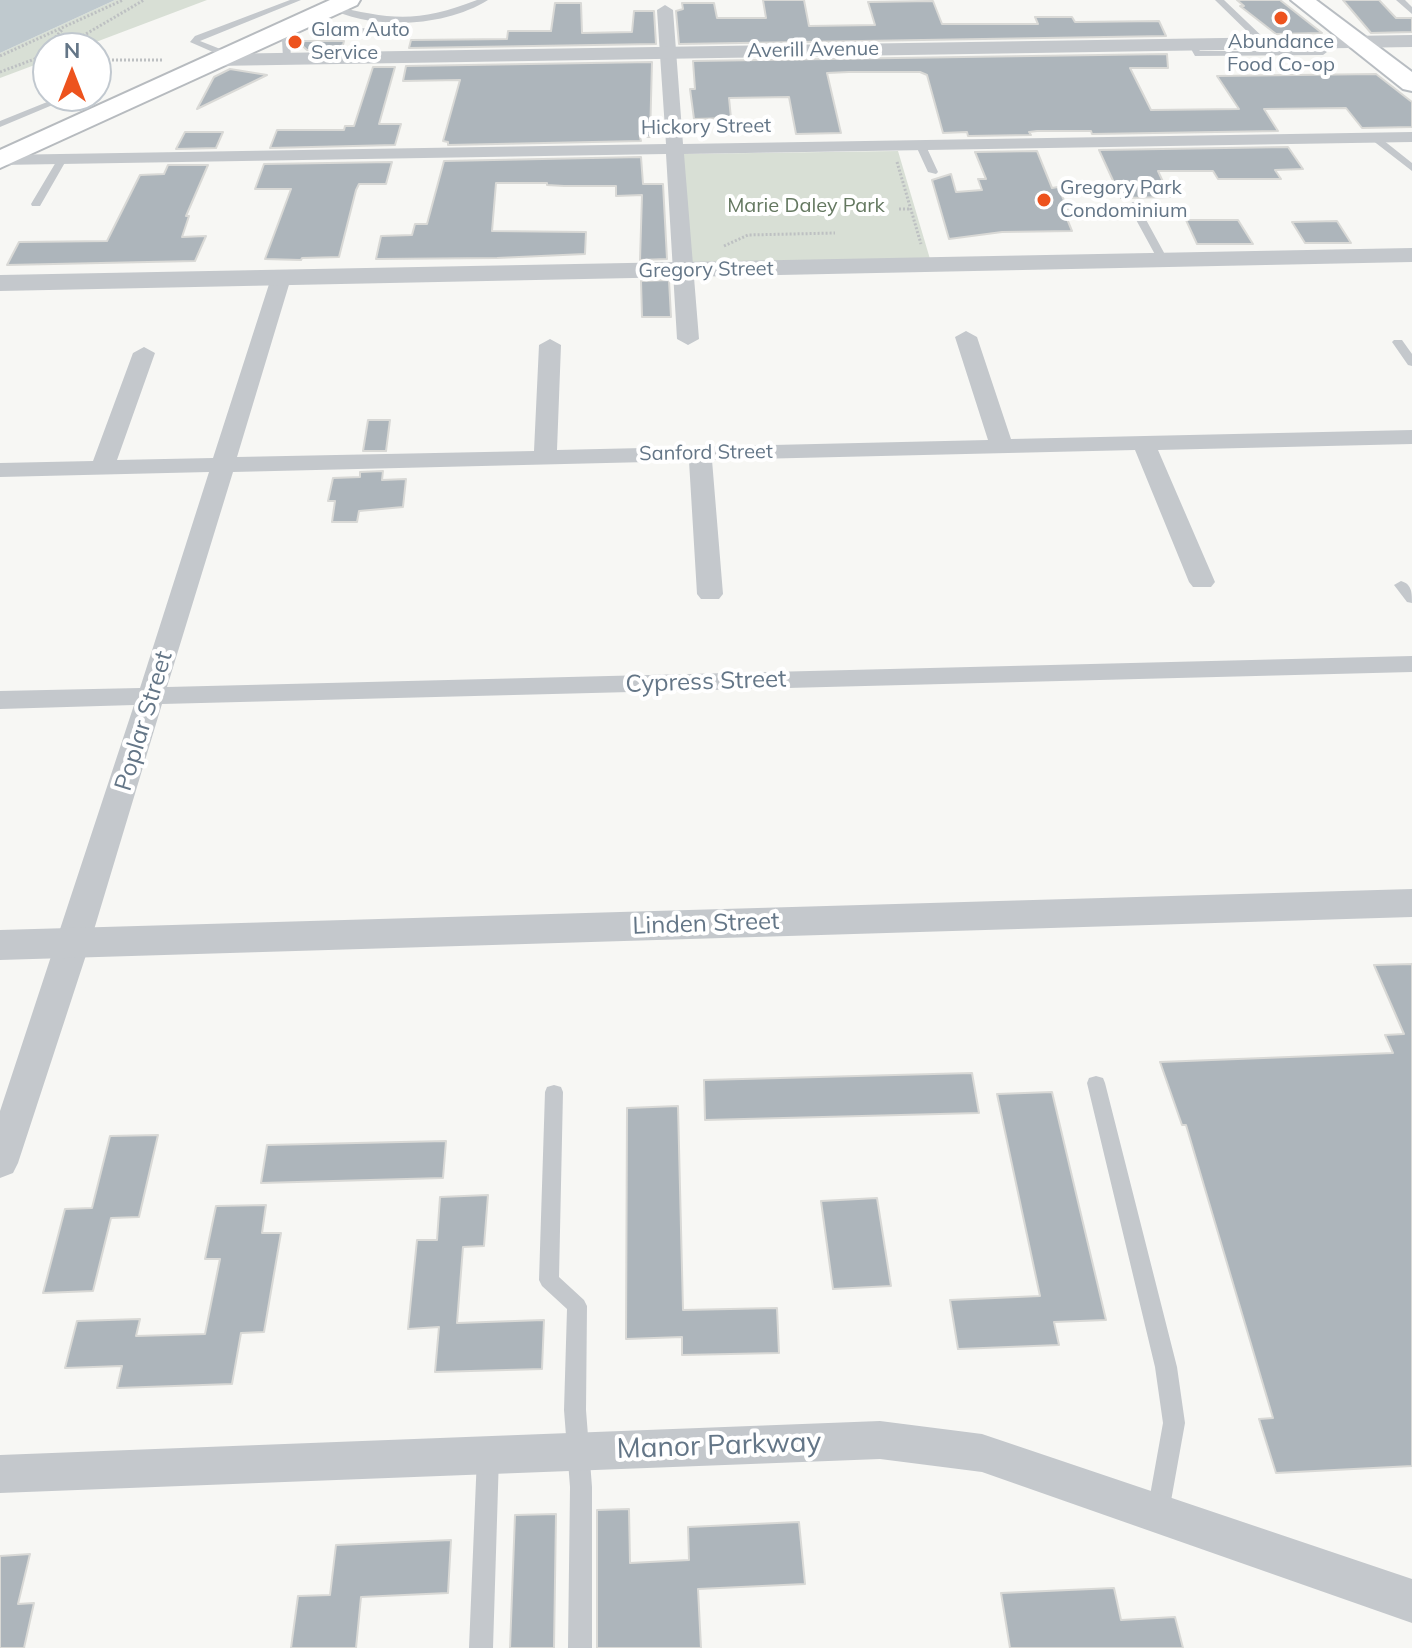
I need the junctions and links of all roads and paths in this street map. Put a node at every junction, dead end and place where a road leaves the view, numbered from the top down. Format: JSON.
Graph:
{"nodes":[{"id":1,"x":123,"y":0,"type":"edge"},
{"id":2,"x":144,"y":0,"type":"edge"},
{"id":3,"x":484,"y":0,"type":"edge"},
{"id":4,"x":1219,"y":0,"type":"edge"},
{"id":5,"x":1302,"y":0,"type":"edge"},
{"id":6,"x":1400,"y":0,"type":"edge"},
{"id":7,"x":340,"y":4,"type":"edge"},
{"id":8,"x":665,"y":10,"type":"dead end"},
{"id":9,"x":1412,"y":12,"type":"edge"},
{"id":10,"x":64,"y":27,"type":"junction"},
{"id":11,"x":291,"y":30,"type":"edge"},
{"id":12,"x":60,"y":32,"type":"edge"},
{"id":13,"x":89,"y":32,"type":"edge"},
{"id":14,"x":395,"y":35,"type":"dead end"},
{"id":15,"x":1412,"y":41,"type":"edge"},
{"id":16,"x":1357,"y":42,"type":"junction"},
{"id":17,"x":1262,"y":46,"type":"junction"},
{"id":18,"x":669,"y":52,"type":"junction"},
{"id":19,"x":0,"y":56,"type":"edge"},
{"id":20,"x":220,"y":57,"type":"junction"},
{"id":21,"x":112,"y":60,"type":"edge"},
{"id":22,"x":173,"y":60,"type":"dead end"},
{"id":23,"x":32,"y":61,"type":"edge"},
{"id":24,"x":29,"y":62,"type":"junction"},
{"id":25,"x":32,"y":62,"type":"edge"},
{"id":26,"x":0,"y":72,"type":"edge"},
{"id":27,"x":1412,"y":84,"type":"edge"},
{"id":28,"x":32,"y":111,"type":"edge"},
{"id":29,"x":0,"y":124,"type":"edge"},
{"id":30,"x":1412,"y":137,"type":"edge"},
{"id":31,"x":1375,"y":138,"type":"junction"},
{"id":32,"x":921,"y":146,"type":"junction"},
{"id":33,"x":675,"y":150,"type":"junction"},
{"id":34,"x":894,"y":153,"type":"dead end"},
{"id":35,"x":62,"y":159,"type":"junction"},
{"id":36,"x":0,"y":160,"type":"edge"},
{"id":37,"x":1412,"y":168,"type":"edge"},
{"id":38,"x":933,"y":172,"type":"dead end"},
{"id":39,"x":36,"y":204,"type":"dead end"},
{"id":40,"x":1133,"y":205,"type":"dead end"},
{"id":41,"x":899,"y":209,"type":"dead end"},
{"id":42,"x":910,"y":209,"type":"junction"},
{"id":43,"x":835,"y":233,"type":"dead end"},
{"id":44,"x":721,"y":248,"type":"dead end"},
{"id":45,"x":1412,"y":255,"type":"edge"},
{"id":46,"x":924,"y":256,"type":"dead end"},
{"id":47,"x":1163,"y":260,"type":"junction"},
{"id":48,"x":685,"y":271,"type":"junction"},
{"id":49,"x":281,"y":278,"type":"junction"},
{"id":50,"x":0,"y":283,"type":"edge"},
{"id":51,"x":966,"y":337,"type":"dead end"},
{"id":52,"x":688,"y":339,"type":"dead end"},
{"id":53,"x":1398,"y":342,"type":"dead end"},
{"id":54,"x":550,"y":345,"type":"dead end"},
{"id":55,"x":144,"y":353,"type":"dead end"},
{"id":56,"x":1412,"y":363,"type":"edge"},
{"id":57,"x":1412,"y":437,"type":"edge"},
{"id":58,"x":1144,"y":443,"type":"junction"},
{"id":59,"x":1002,"y":446,"type":"junction"},
{"id":60,"x":700,"y":453,"type":"junction"},
{"id":61,"x":545,"y":456,"type":"junction"},
{"id":62,"x":222,"y":464,"type":"junction"},
{"id":63,"x":102,"y":468,"type":"junction"},
{"id":64,"x":0,"y":470,"type":"edge"},
{"id":65,"x":1202,"y":582,"type":"dead end"},
{"id":66,"x":1401,"y":585,"type":"dead end"},
{"id":67,"x":710,"y":594,"type":"dead end"},
{"id":68,"x":1412,"y":599,"type":"edge"},
{"id":69,"x":1412,"y":664,"type":"edge"},
{"id":70,"x":152,"y":696,"type":"junction"},
{"id":71,"x":0,"y":700,"type":"edge"},
{"id":72,"x":1412,"y":903,"type":"edge"},
{"id":73,"x":74,"y":943,"type":"junction"},
{"id":74,"x":0,"y":945,"type":"edge"},
{"id":75,"x":1096,"y":1083,"type":"dead end"},
{"id":76,"x":554,"y":1092,"type":"dead end"},
{"id":77,"x":8,"y":1112,"type":"edge"},
{"id":78,"x":0,"y":1163,"type":"edge"},
{"id":79,"x":577,"y":1451,"type":"junction"},
{"id":80,"x":488,"y":1456,"type":"junction"},
{"id":81,"x":0,"y":1474,"type":"edge"},
{"id":82,"x":1158,"y":1512,"type":"junction"},
{"id":83,"x":1412,"y":1601,"type":"edge"},
{"id":84,"x":481,"y":1648,"type":"edge"},
{"id":85,"x":580,"y":1648,"type":"edge"}],
"edges":[{"from":1,"to":10,"type":"path"},
{"from":2,"to":13,"type":"path"},
{"from":3,"to":7,"type":"lane"},
{"from":4,"to":17,"type":"lane"},
{"from":5,"to":16,"type":"main road"},
{"from":6,"to":9,"type":"lane"},
{"from":7,"to":11,"type":"main road"},
{"from":8,"to":18,"type":"street"},
{"from":10,"to":12,"type":"path"},
{"from":10,"to":19,"type":"path"},
{"from":11,"to":14,"type":"lane"},
{"from":11,"to":18,"type":"street","name":"Averill Avenue"},
{"from":11,"to":20,"type":"main road"},
{"from":11,"to":20,"type":"street","name":"Averill Avenue"},
{"from":11,"to":20,"type":"lane"},
{"from":15,"to":16,"type":"street","name":"Averill Avenue"},
{"from":16,"to":17,"type":"street","name":"Averill Avenue"},
{"from":16,"to":27,"type":"main road"},
{"from":17,"to":18,"type":"street","name":"Averill Avenue"},
{"from":18,"to":33,"type":"street"},
{"from":20,"to":36,"type":"main road"},
{"from":21,"to":22,"type":"path"},
{"from":23,"to":24,"type":"path"},
{"from":24,"to":25,"type":"path"},
{"from":24,"to":26,"type":"path"},
{"from":28,"to":29,"type":"lane"},
{"from":30,"to":31,"type":"street","name":"Hickory Street"},
{"from":31,"to":32,"type":"street","name":"Hickory Street"},
{"from":31,"to":37,"type":"lane"},
{"from":32,"to":33,"type":"street","name":"Hickory Street"},
{"from":32,"to":38,"type":"lane"},
{"from":33,"to":35,"type":"street","name":"Hickory Street"},
{"from":33,"to":48,"type":"street"},
{"from":34,"to":42,"type":"path"},
{"from":35,"to":36,"type":"street","name":"Hickory Street"},
{"from":35,"to":39,"type":"lane"},
{"from":40,"to":47,"type":"lane"},
{"from":41,"to":42,"type":"path"},
{"from":42,"to":46,"type":"path"},
{"from":43,"to":44,"type":"path"},
{"from":45,"to":47,"type":"street","name":"Gregory Street"},
{"from":47,"to":48,"type":"street","name":"Gregory Street"},
{"from":48,"to":49,"type":"street","name":"Gregory Street"},
{"from":48,"to":52,"type":"street"},
{"from":49,"to":50,"type":"street","name":"Gregory Street"},
{"from":49,"to":62,"type":"street","name":"Poplar Street"},
{"from":51,"to":59,"type":"street"},
{"from":53,"to":56,"type":"lane"},
{"from":54,"to":61,"type":"street"},
{"from":55,"to":63,"type":"street"},
{"from":57,"to":58,"type":"street","name":"Sanford Street"},
{"from":58,"to":59,"type":"street","name":"Sanford Street"},
{"from":58,"to":65,"type":"street"},
{"from":59,"to":60,"type":"street","name":"Sanford Street"},
{"from":60,"to":61,"type":"street","name":"Sanford Street"},
{"from":60,"to":67,"type":"street"},
{"from":61,"to":62,"type":"street","name":"Sanford Street"},
{"from":62,"to":63,"type":"street","name":"Sanford Street"},
{"from":62,"to":70,"type":"street","name":"Poplar Street"},
{"from":63,"to":64,"type":"street","name":"Sanford Street"},
{"from":66,"to":68,"type":"lane"},
{"from":69,"to":70,"type":"street","name":"Cypress Street"},
{"from":70,"to":71,"type":"street","name":"Cypress Street"},
{"from":70,"to":73,"type":"street","name":"Poplar Street"},
{"from":72,"to":73,"type":"street","name":"Linden Street"},
{"from":73,"to":74,"type":"street","name":"Linden Street"},
{"from":73,"to":77,"type":"street","name":"Poplar Street"},
{"from":75,"to":82,"type":"lane"},
{"from":76,"to":79,"type":"lane"},
{"from":77,"to":78,"type":"street","name":"Poplar Street"},
{"from":79,"to":80,"type":"street","name":"Manor Parkway"},
{"from":79,"to":82,"type":"street","name":"Manor Parkway"},
{"from":79,"to":85,"type":"lane"},
{"from":80,"to":81,"type":"street","name":"Manor Parkway"},
{"from":80,"to":84,"type":"lane"},
{"from":82,"to":83,"type":"street","name":"Manor Parkway"}]}
